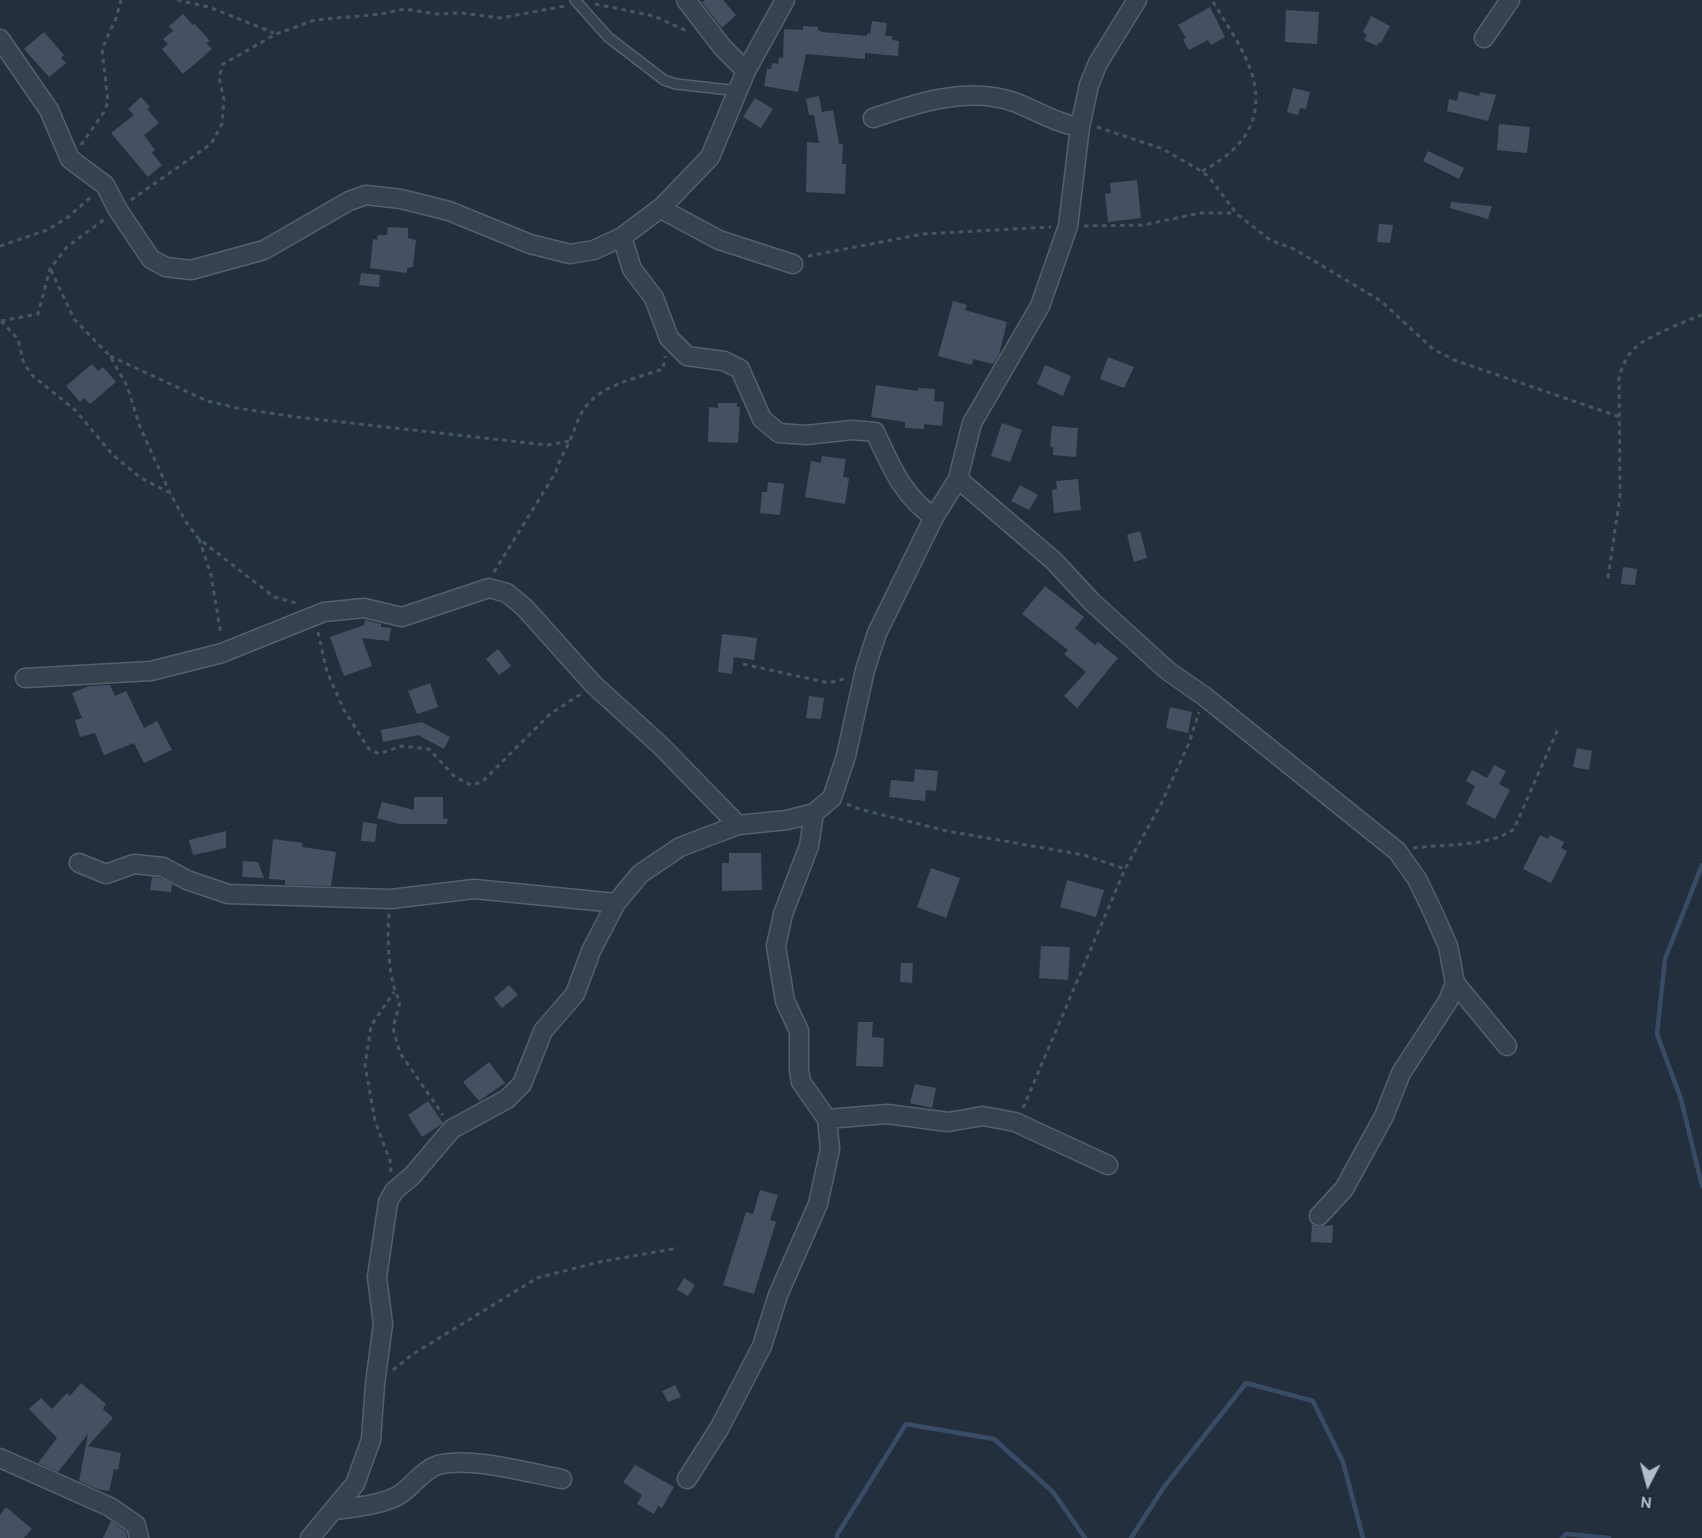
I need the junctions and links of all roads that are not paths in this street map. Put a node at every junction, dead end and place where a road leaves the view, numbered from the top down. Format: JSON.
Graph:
{"nodes":[{"id":1,"x":686,"y":0,"type":"edge"},
{"id":2,"x":785,"y":0,"type":"edge"},
{"id":3,"x":1137,"y":0,"type":"edge"},
{"id":4,"x":1510,"y":0,"type":"edge"},
{"id":5,"x":577,"y":2,"type":"edge"},
{"id":6,"x":1484,"y":38,"type":"dead end"},
{"id":7,"x":0,"y":39,"type":"edge"},
{"id":8,"x":746,"y":71,"type":"junction"},
{"id":9,"x":739,"y":91,"type":"junction"},
{"id":10,"x":873,"y":118,"type":"dead end"},
{"id":11,"x":1080,"y":125,"type":"junction"},
{"id":12,"x":662,"y":207,"type":"junction"},
{"id":13,"x":622,"y":237,"type":"junction"},
{"id":14,"x":793,"y":264,"type":"road end"},
{"id":15,"x":958,"y":478,"type":"junction"},
{"id":16,"x":934,"y":517,"type":"junction"},
{"id":17,"x":25,"y":678,"type":"dead end"},
{"id":18,"x":814,"y":813,"type":"junction"},
{"id":19,"x":738,"y":825,"type":"junction"},
{"id":20,"x":79,"y":863,"type":"dead end"},
{"id":21,"x":616,"y":903,"type":"junction"},
{"id":22,"x":1455,"y":983,"type":"junction"},
{"id":23,"x":1507,"y":1046,"type":"dead end"},
{"id":24,"x":827,"y":1119,"type":"junction"},
{"id":25,"x":1108,"y":1165,"type":"dead end"},
{"id":26,"x":1319,"y":1216,"type":"dead end"},
{"id":27,"x":0,"y":1458,"type":"edge"},
{"id":28,"x":562,"y":1479,"type":"dead end"},
{"id":29,"x":687,"y":1479,"type":"dead end"},
{"id":30,"x":335,"y":1510,"type":"junction"},
{"id":31,"x":139,"y":1538,"type":"edge"},
{"id":32,"x":310,"y":1538,"type":"edge"}],
"edges":[{"from":1,"to":8,"type":"street"},
{"from":2,"to":8,"type":"street"},
{"from":3,"to":11,"type":"street"},
{"from":4,"to":6,"type":"street"},
{"from":5,"to":9,"type":"lane"},
{"from":7,"to":13,"type":"street"},
{"from":8,"to":9,"type":"street"},
{"from":9,"to":12,"type":"street"},
{"from":10,"to":11,"type":"street"},
{"from":11,"to":15,"type":"street"},
{"from":12,"to":13,"type":"street"},
{"from":12,"to":14,"type":"street"},
{"from":13,"to":16,"type":"street"},
{"from":15,"to":16,"type":"street"},
{"from":15,"to":22,"type":"street"},
{"from":16,"to":18,"type":"street"},
{"from":17,"to":19,"type":"street"},
{"from":18,"to":19,"type":"street"},
{"from":18,"to":24,"type":"street"},
{"from":19,"to":21,"type":"street"},
{"from":20,"to":21,"type":"street"},
{"from":21,"to":30,"type":"street"},
{"from":22,"to":23,"type":"street"},
{"from":22,"to":26,"type":"street"},
{"from":24,"to":25,"type":"street"},
{"from":24,"to":29,"type":"street"},
{"from":27,"to":31,"type":"street"},
{"from":28,"to":30,"type":"street"},
{"from":30,"to":32,"type":"street"}]}
